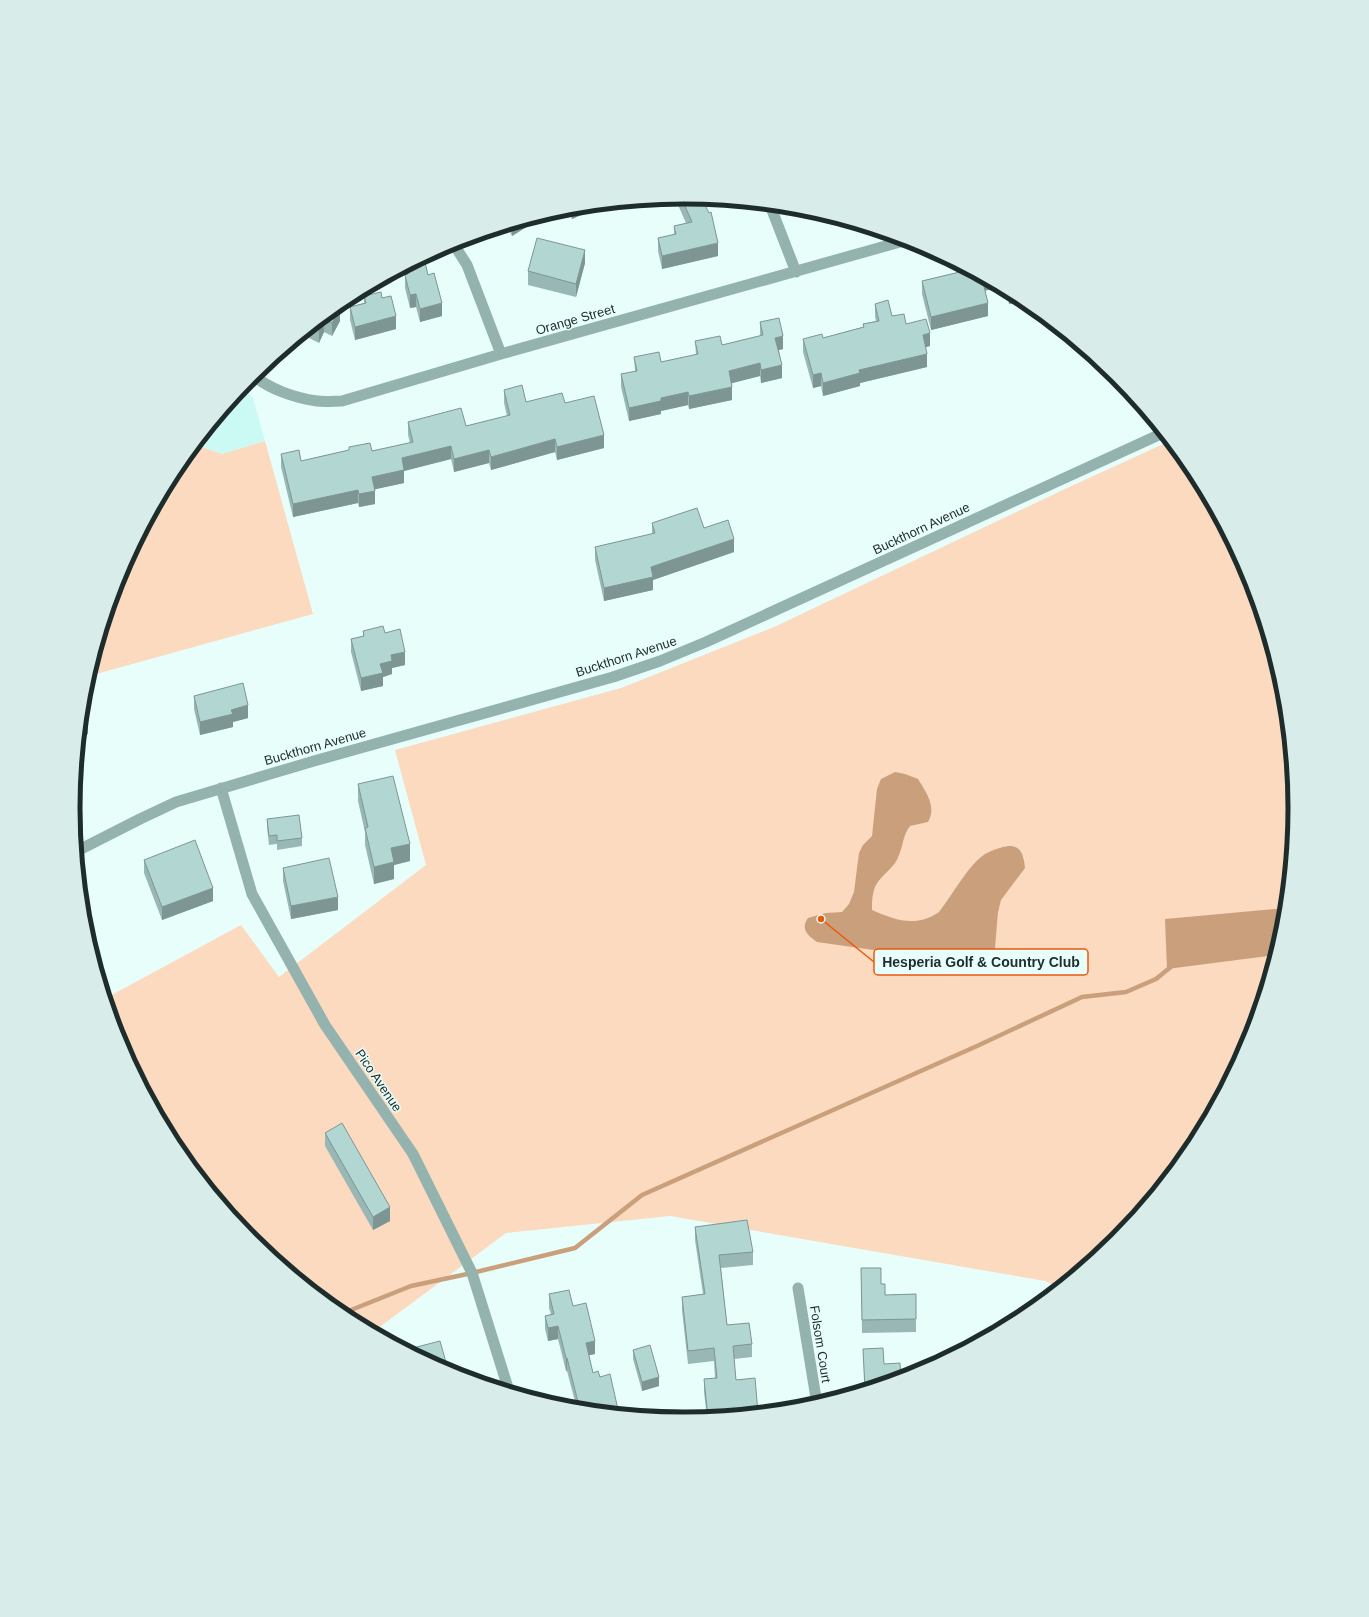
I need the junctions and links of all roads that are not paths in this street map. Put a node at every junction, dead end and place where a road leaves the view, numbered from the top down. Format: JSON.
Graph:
{"nodes":[{"id":1,"x":772,"y":211,"type":"edge"},
{"id":2,"x":897,"y":243,"type":"edge"},
{"id":3,"x":457,"y":249,"type":"edge"},
{"id":4,"x":796,"y":272,"type":"junction"},
{"id":5,"x":501,"y":354,"type":"junction"},
{"id":6,"x":258,"y":380,"type":"edge"},
{"id":7,"x":1159,"y":435,"type":"edge"},
{"id":8,"x":221,"y":788,"type":"junction"},
{"id":9,"x":81,"y":850,"type":"edge"},
{"id":10,"x":798,"y":1288,"type":"dead end"},
{"id":11,"x":507,"y":1386,"type":"edge"},
{"id":12,"x":816,"y":1398,"type":"edge"}],
"edges":[{"from":1,"to":4,"type":"street"},
{"from":2,"to":4,"type":"street","name":"Orange Street"},
{"from":3,"to":5,"type":"street"},
{"from":4,"to":5,"type":"street","name":"Orange Street"},
{"from":5,"to":6,"type":"street","name":"Orange Street"},
{"from":7,"to":8,"type":"street","name":"Buckthorn Avenue"},
{"from":8,"to":9,"type":"street","name":"Buckthorn Avenue"},
{"from":8,"to":11,"type":"street","name":"Pico Avenue"},
{"from":10,"to":12,"type":"street","name":"Folsom Court"}]}
